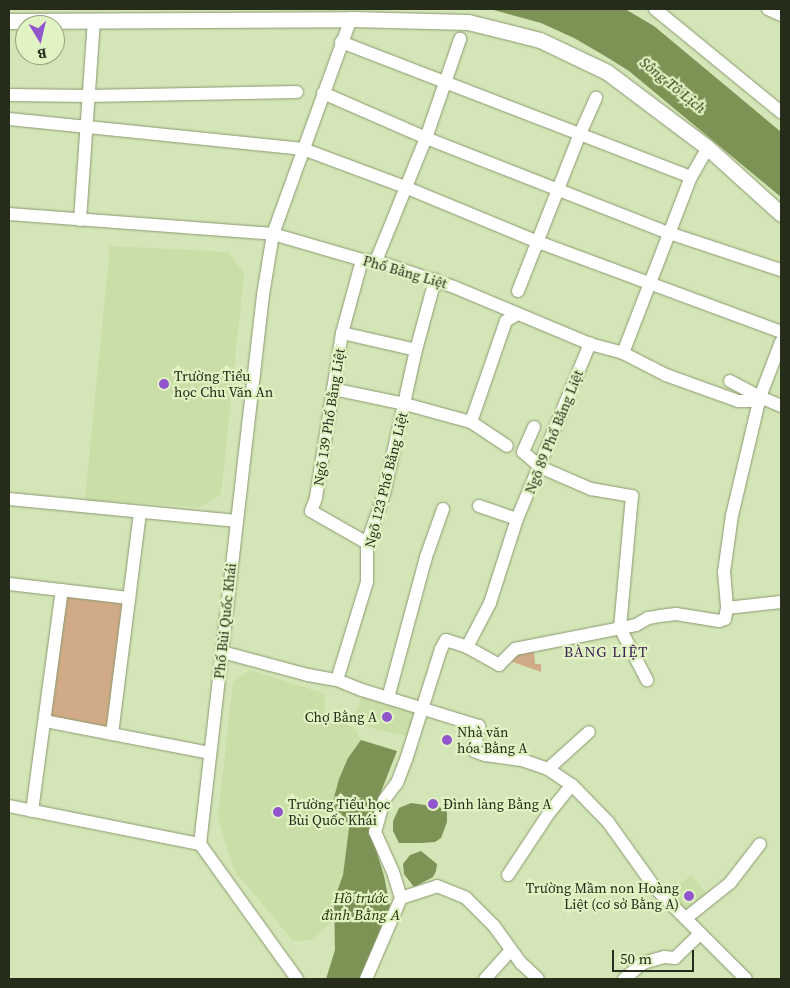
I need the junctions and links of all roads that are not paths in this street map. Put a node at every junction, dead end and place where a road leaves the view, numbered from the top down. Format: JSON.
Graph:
{"nodes":[{"id":1,"x":655,"y":9,"type":"edge"},
{"id":2,"x":768,"y":9,"type":"edge"},
{"id":3,"x":781,"y":15,"type":"edge"},
{"id":4,"x":351,"y":19,"type":"junction"},
{"id":5,"x":94,"y":20,"type":"junction"},
{"id":6,"x":9,"y":21,"type":"edge"},
{"id":7,"x":460,"y":39,"type":"dead end"},
{"id":8,"x":341,"y":42,"type":"junction"},
{"id":9,"x":447,"y":82,"type":"junction"},
{"id":10,"x":297,"y":92,"type":"dead end"},
{"id":11,"x":323,"y":94,"type":"junction"},
{"id":12,"x":9,"y":95,"type":"edge"},
{"id":13,"x":88,"y":96,"type":"junction"},
{"id":14,"x":596,"y":98,"type":"dead end"},
{"id":15,"x":781,"y":112,"type":"edge"},
{"id":16,"x":9,"y":120,"type":"edge"},
{"id":17,"x":86,"y":126,"type":"junction"},
{"id":18,"x":579,"y":136,"type":"junction"},
{"id":19,"x":426,"y":138,"type":"junction"},
{"id":20,"x":708,"y":148,"type":"junction"},
{"id":21,"x":303,"y":149,"type":"junction"},
{"id":22,"x":691,"y":177,"type":"junction"},
{"id":23,"x":404,"y":187,"type":"junction"},
{"id":24,"x":558,"y":189,"type":"junction"},
{"id":25,"x":9,"y":214,"type":"edge"},
{"id":26,"x":781,"y":214,"type":"edge"},
{"id":27,"x":80,"y":220,"type":"junction"},
{"id":28,"x":669,"y":233,"type":"junction"},
{"id":29,"x":273,"y":234,"type":"junction"},
{"id":30,"x":538,"y":242,"type":"junction"},
{"id":31,"x":362,"y":260,"type":"junction"},
{"id":32,"x":376,"y":261,"type":"junction"},
{"id":33,"x":781,"y":270,"type":"edge"},
{"id":34,"x":435,"y":280,"type":"junction"},
{"id":35,"x":650,"y":284,"type":"junction"},
{"id":36,"x":518,"y":291,"type":"dead end"},
{"id":37,"x":517,"y":314,"type":"junction"},
{"id":38,"x":781,"y":332,"type":"edge"},
{"id":39,"x":342,"y":333,"type":"junction"},
{"id":40,"x":781,"y":342,"type":"edge"},
{"id":41,"x":590,"y":344,"type":"junction"},
{"id":42,"x":416,"y":350,"type":"junction"},
{"id":43,"x":623,"y":354,"type":"junction"},
{"id":44,"x":730,"y":381,"type":"dead end"},
{"id":45,"x":333,"y":389,"type":"junction"},
{"id":46,"x":760,"y":398,"type":"junction"},
{"id":47,"x":405,"y":404,"type":"junction"},
{"id":48,"x":781,"y":406,"type":"edge"},
{"id":49,"x":471,"y":422,"type":"junction"},
{"id":50,"x":534,"y":427,"type":"dead end"},
{"id":51,"x":507,"y":446,"type":"dead end"},
{"id":52,"x":540,"y":467,"type":"junction"},
{"id":53,"x":9,"y":499,"type":"edge"},
{"id":54,"x":479,"y":506,"type":"dead end"},
{"id":55,"x":443,"y":509,"type":"dead end"},
{"id":56,"x":140,"y":513,"type":"junction"},
{"id":57,"x":517,"y":519,"type":"junction"},
{"id":58,"x":237,"y":521,"type":"junction"},
{"id":59,"x":367,"y":543,"type":"junction"},
{"id":60,"x":9,"y":584,"type":"edge"},
{"id":61,"x":62,"y":590,"type":"junction"},
{"id":62,"x":129,"y":598,"type":"junction"},
{"id":63,"x":781,"y":602,"type":"edge"},
{"id":64,"x":727,"y":608,"type":"junction"},
{"id":65,"x":620,"y":628,"type":"junction"},
{"id":66,"x":467,"y":647,"type":"junction"},
{"id":67,"x":222,"y":652,"type":"junction"},
{"id":68,"x":337,"y":680,"type":"junction"},
{"id":69,"x":647,"y":680,"type":"dead end"},
{"id":70,"x":388,"y":698,"type":"junction"},
{"id":71,"x":421,"y":709,"type":"junction"},
{"id":72,"x":45,"y":721,"type":"junction"},
{"id":73,"x":589,"y":732,"type":"dead end"},
{"id":74,"x":112,"y":734,"type":"junction"},
{"id":75,"x":210,"y":753,"type":"junction"},
{"id":76,"x":548,"y":769,"type":"junction"},
{"id":77,"x":572,"y":785,"type":"junction"},
{"id":78,"x":9,"y":806,"type":"edge"},
{"id":79,"x":32,"y":811,"type":"junction"},
{"id":80,"x":200,"y":844,"type":"junction"},
{"id":81,"x":760,"y":844,"type":"dead end"},
{"id":82,"x":508,"y":875,"type":"dead end"},
{"id":83,"x":401,"y":898,"type":"junction"},
{"id":84,"x":686,"y":918,"type":"junction"},
{"id":85,"x":700,"y":934,"type":"junction"},
{"id":86,"x":511,"y":950,"type":"junction"},
{"id":87,"x":292,"y":978,"type":"edge"},
{"id":88,"x":366,"y":979,"type":"edge"},
{"id":89,"x":486,"y":979,"type":"edge"},
{"id":90,"x":538,"y":979,"type":"edge"},
{"id":91,"x":624,"y":979,"type":"edge"},
{"id":92,"x":746,"y":979,"type":"edge"}],
"edges":[{"from":1,"to":15,"type":"street"},
{"from":2,"to":3,"type":"street"},
{"from":4,"to":5,"type":"street"},
{"from":4,"to":8,"type":"street","name":"Phố Bùi Quốc Khái"},
{"from":4,"to":20,"type":"street"},
{"from":5,"to":6,"type":"street"},
{"from":5,"to":13,"type":"street"},
{"from":7,"to":9,"type":"street"},
{"from":8,"to":9,"type":"street"},
{"from":8,"to":11,"type":"street","name":"Phố Bùi Quốc Khái"},
{"from":9,"to":18,"type":"street"},
{"from":9,"to":19,"type":"street"},
{"from":10,"to":13,"type":"street"},
{"from":11,"to":19,"type":"street"},
{"from":11,"to":21,"type":"street","name":"Phố Bùi Quốc Khái"},
{"from":12,"to":13,"type":"street"},
{"from":13,"to":17,"type":"street"},
{"from":14,"to":18,"type":"street"},
{"from":16,"to":17,"type":"street"},
{"from":17,"to":21,"type":"street"},
{"from":17,"to":27,"type":"street"},
{"from":18,"to":22,"type":"street"},
{"from":18,"to":24,"type":"street"},
{"from":19,"to":23,"type":"street"},
{"from":19,"to":24,"type":"street"},
{"from":20,"to":22,"type":"street"},
{"from":20,"to":26,"type":"street"},
{"from":21,"to":23,"type":"street"},
{"from":21,"to":29,"type":"street","name":"Phố Bùi Quốc Khái"},
{"from":22,"to":28,"type":"street"},
{"from":23,"to":30,"type":"street"},
{"from":23,"to":32,"type":"street"},
{"from":24,"to":28,"type":"street"},
{"from":24,"to":30,"type":"street"},
{"from":25,"to":27,"type":"street","name":"Phố Bằng Liệt"},
{"from":27,"to":29,"type":"street","name":"Phố Bằng Liệt"},
{"from":28,"to":33,"type":"street"},
{"from":28,"to":35,"type":"street"},
{"from":29,"to":31,"type":"street","name":"Phố Bằng Liệt"},
{"from":29,"to":58,"type":"street","name":"Phố Bùi Quốc Khái"},
{"from":30,"to":35,"type":"street"},
{"from":30,"to":36,"type":"street"},
{"from":31,"to":32,"type":"street","name":"Phố Bằng Liệt"},
{"from":31,"to":39,"type":"street","name":"Ngõ 139 Phố Bằng Liệt"},
{"from":32,"to":34,"type":"street","name":"Phố Bằng Liệt"},
{"from":34,"to":37,"type":"street","name":"Phố Bằng Liệt"},
{"from":34,"to":42,"type":"street","name":"Ngõ 123 Phố Bằng Liệt"},
{"from":35,"to":38,"type":"street"},
{"from":35,"to":43,"type":"street"},
{"from":37,"to":41,"type":"street","name":"Phố Bằng Liệt"},
{"from":37,"to":49,"type":"street"},
{"from":39,"to":42,"type":"street"},
{"from":39,"to":45,"type":"street","name":"Ngõ 139 Phố Bằng Liệt"},
{"from":40,"to":46,"type":"street"},
{"from":41,"to":43,"type":"street","name":"Phố Bằng Liệt"},
{"from":41,"to":52,"type":"street","name":"Ngõ 89 Phố Bằng Liệt"},
{"from":42,"to":47,"type":"street","name":"Ngõ 123 Phố Bằng Liệt"},
{"from":43,"to":46,"type":"street","name":"Phố Bằng Liệt"},
{"from":44,"to":46,"type":"street"},
{"from":45,"to":47,"type":"street"},
{"from":45,"to":59,"type":"street","name":"Ngõ 139 Phố Bằng Liệt"},
{"from":46,"to":48,"type":"street","name":"Phố Bằng Liệt"},
{"from":46,"to":64,"type":"street"},
{"from":47,"to":49,"type":"street"},
{"from":47,"to":59,"type":"street","name":"Ngõ 123 Phố Bằng Liệt"},
{"from":49,"to":51,"type":"street"},
{"from":50,"to":52,"type":"street"},
{"from":52,"to":57,"type":"street","name":"Ngõ 89 Phố Bằng Liệt"},
{"from":52,"to":65,"type":"street"},
{"from":53,"to":56,"type":"street"},
{"from":54,"to":57,"type":"street"},
{"from":55,"to":70,"type":"street"},
{"from":56,"to":58,"type":"street"},
{"from":56,"to":62,"type":"street"},
{"from":57,"to":66,"type":"street","name":"Ngõ 89 Phố Bằng Liệt"},
{"from":58,"to":67,"type":"street","name":"Phố Bùi Quốc Khái"},
{"from":59,"to":68,"type":"street","name":"Ngõ 123 Phố Bằng Liệt"},
{"from":60,"to":61,"type":"street"},
{"from":61,"to":62,"type":"street"},
{"from":61,"to":72,"type":"street"},
{"from":62,"to":74,"type":"street"},
{"from":63,"to":64,"type":"street"},
{"from":64,"to":65,"type":"street"},
{"from":65,"to":66,"type":"street"},
{"from":65,"to":69,"type":"street"},
{"from":66,"to":71,"type":"street"},
{"from":67,"to":68,"type":"street"},
{"from":67,"to":75,"type":"street","name":"Phố Bùi Quốc Khái"},
{"from":68,"to":70,"type":"street"},
{"from":70,"to":71,"type":"street"},
{"from":71,"to":76,"type":"street"},
{"from":71,"to":83,"type":"street"},
{"from":72,"to":74,"type":"street"},
{"from":72,"to":79,"type":"street"},
{"from":73,"to":76,"type":"street"},
{"from":74,"to":75,"type":"street"},
{"from":75,"to":80,"type":"street","name":"Phố Bùi Quốc Khái"},
{"from":76,"to":77,"type":"street"},
{"from":77,"to":82,"type":"street"},
{"from":77,"to":84,"type":"street"},
{"from":78,"to":79,"type":"street"},
{"from":79,"to":80,"type":"street"},
{"from":80,"to":87,"type":"street"},
{"from":81,"to":84,"type":"street"},
{"from":83,"to":86,"type":"street"},
{"from":83,"to":88,"type":"street"},
{"from":84,"to":85,"type":"street"},
{"from":85,"to":91,"type":"street"},
{"from":85,"to":92,"type":"street"},
{"from":86,"to":89,"type":"street"},
{"from":86,"to":90,"type":"street"}]}
